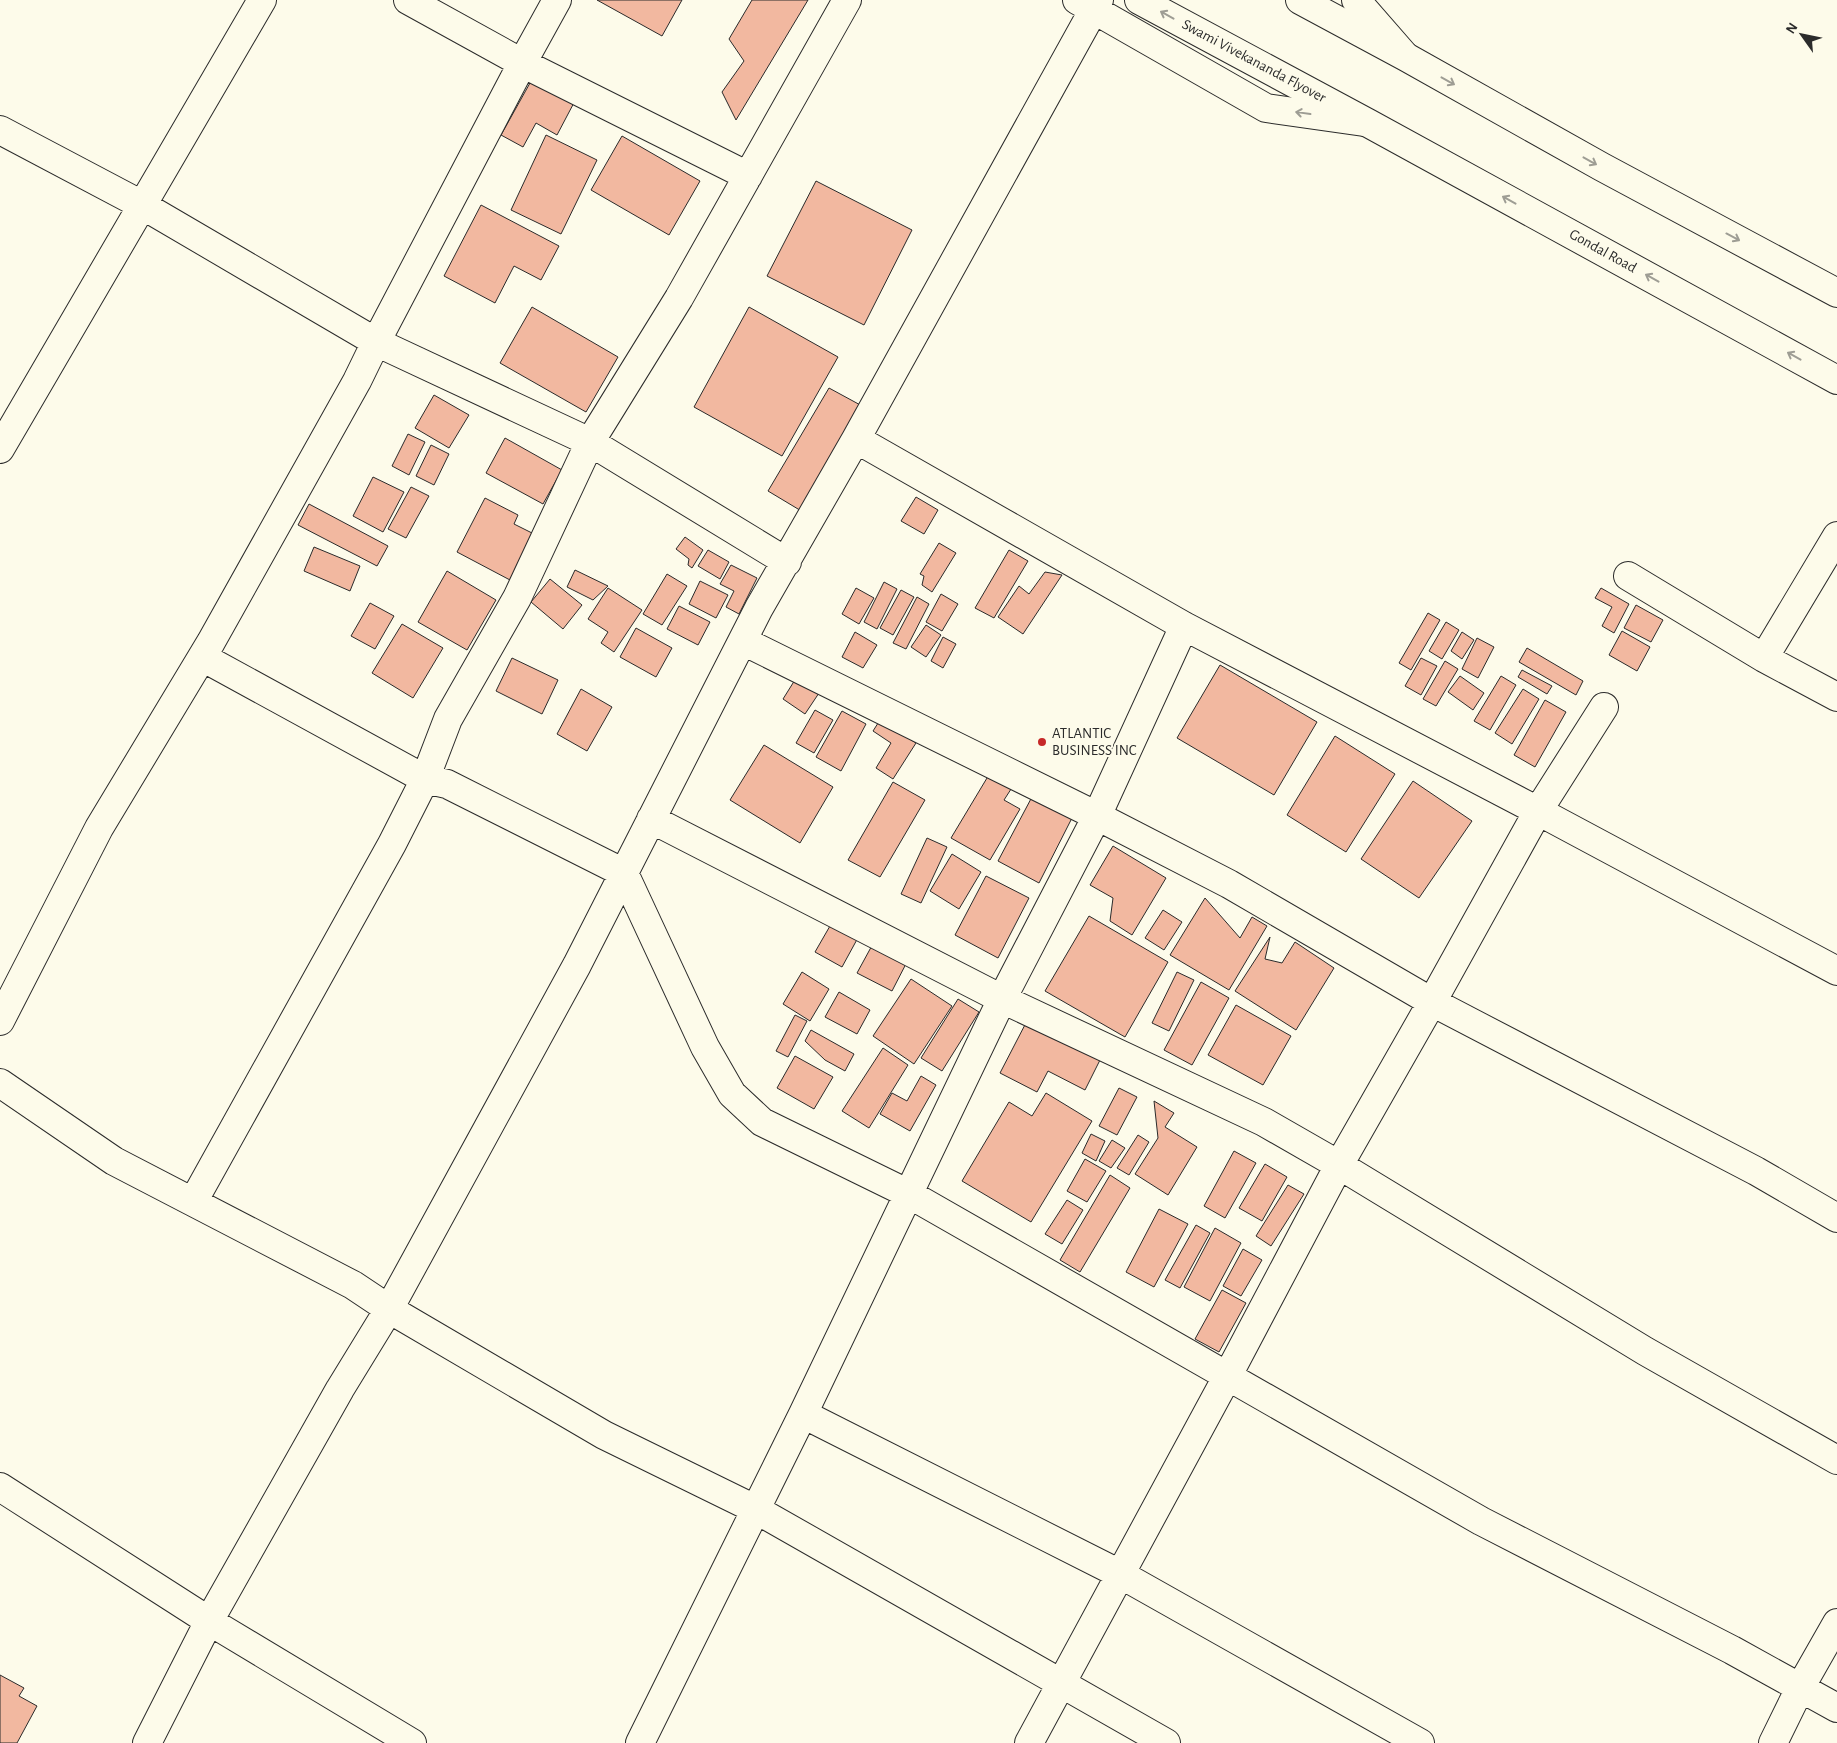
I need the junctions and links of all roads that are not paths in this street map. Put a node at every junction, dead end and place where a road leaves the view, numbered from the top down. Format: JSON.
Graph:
{"nodes":[{"id":1,"x":262,"y":0,"type":"edge"},
{"id":2,"x":408,"y":0,"type":"edge"},
{"id":3,"x":557,"y":0,"type":"edge"},
{"id":4,"x":847,"y":0,"type":"edge"},
{"id":5,"x":1139,"y":0,"type":"edge"},
{"id":6,"x":1356,"y":0,"type":"edge"},
{"id":7,"x":1090,"y":3,"type":"edge"},
{"id":8,"x":1310,"y":5,"type":"edge"},
{"id":9,"x":1406,"y":57,"type":"junction"},
{"id":10,"x":522,"y":63,"type":"junction"},
{"id":11,"x":1368,"y":123,"type":"junction"},
{"id":12,"x":0,"y":130,"type":"edge"},
{"id":13,"x":748,"y":176,"type":"junction"},
{"id":14,"x":142,"y":206,"type":"junction"},
{"id":15,"x":1837,"y":293,"type":"edge"},
{"id":16,"x":376,"y":342,"type":"junction"},
{"id":17,"x":1837,"y":380,"type":"edge"},
{"id":18,"x":856,"y":439,"type":"junction"},
{"id":19,"x":590,"y":442,"type":"junction"},
{"id":20,"x":0,"y":449,"type":"edge"},
{"id":21,"x":1837,"y":536,"type":"edge"},
{"id":22,"x":787,"y":562,"type":"junction"},
{"id":23,"x":1628,"y":576,"type":"dead end"},
{"id":24,"x":1184,"y":626,"type":"junction"},
{"id":25,"x":743,"y":641,"type":"junction"},
{"id":26,"x":202,"y":657,"type":"junction"},
{"id":27,"x":1764,"y":658,"type":"junction"},
{"id":28,"x":1837,"y":697,"type":"edge"},
{"id":29,"x":1604,"y":707,"type":"dead end"},
{"id":30,"x":425,"y":779,"type":"junction"},
{"id":31,"x":1538,"y":811,"type":"junction"},
{"id":32,"x":1097,"y":816,"type":"junction"},
{"id":33,"x":651,"y":819,"type":"junction"},
{"id":34,"x":624,"y":873,"type":"junction"},
{"id":35,"x":1837,"y":972,"type":"edge"},
{"id":36,"x":1002,"y":999,"type":"junction"},
{"id":37,"x":1432,"y":1002,"type":"junction"},
{"id":38,"x":0,"y":1021,"type":"edge"},
{"id":39,"x":0,"y":1083,"type":"edge"},
{"id":40,"x":1339,"y":1165,"type":"junction"},
{"id":41,"x":909,"y":1194,"type":"junction"},
{"id":42,"x":193,"y":1202,"type":"junction"},
{"id":43,"x":1837,"y":1218,"type":"edge"},
{"id":44,"x":389,"y":1309,"type":"junction"},
{"id":45,"x":1227,"y":1377,"type":"junction"},
{"id":46,"x":803,"y":1414,"type":"junction"},
{"id":47,"x":1837,"y":1460,"type":"edge"},
{"id":48,"x":0,"y":1487,"type":"edge"},
{"id":49,"x":755,"y":1509,"type":"junction"},
{"id":50,"x":1120,"y":1574,"type":"junction"},
{"id":51,"x":210,"y":1621,"type":"junction"},
{"id":52,"x":1837,"y":1623,"type":"edge"},
{"id":53,"x":1061,"y":1684,"type":"junction"},
{"id":54,"x":1800,"y":1688,"type":"junction"},
{"id":55,"x":1837,"y":1708,"type":"edge"},
{"id":56,"x":147,"y":1743,"type":"edge"},
{"id":57,"x":412,"y":1743,"type":"edge"},
{"id":58,"x":640,"y":1743,"type":"edge"},
{"id":59,"x":1029,"y":1743,"type":"edge"},
{"id":60,"x":1166,"y":1743,"type":"edge"},
{"id":61,"x":1420,"y":1743,"type":"edge"},
{"id":62,"x":1773,"y":1743,"type":"edge"}],
"edges":[{"from":1,"to":14,"type":"street"},
{"from":2,"to":10,"type":"street"},
{"from":3,"to":10,"type":"street"},
{"from":4,"to":13,"type":"street"},
{"from":11,"to":5,"type":"street","name":"Swami Vivekananda Flyover","one_way":true},
{"from":6,"to":9,"type":"street"},
{"from":11,"to":7,"type":"street","one_way":true},
{"from":7,"to":18,"type":"street"},
{"from":8,"to":9,"type":"street"},
{"from":9,"to":15,"type":"street","one_way":true},
{"from":10,"to":13,"type":"street"},
{"from":10,"to":16,"type":"street"},
{"from":17,"to":11,"type":"street","name":"Gondal Road","one_way":true},
{"from":12,"to":14,"type":"street"},
{"from":13,"to":19,"type":"street"},
{"from":14,"to":16,"type":"street"},
{"from":14,"to":20,"type":"street"},
{"from":16,"to":19,"type":"street"},
{"from":16,"to":26,"type":"street"},
{"from":18,"to":22,"type":"street"},
{"from":18,"to":24,"type":"street"},
{"from":19,"to":22,"type":"street"},
{"from":19,"to":30,"type":"street"},
{"from":21,"to":27,"type":"street"},
{"from":22,"to":25,"type":"street"},
{"from":23,"to":27,"type":"street"},
{"from":24,"to":31,"type":"street"},
{"from":24,"to":32,"type":"street"},
{"from":25,"to":32,"type":"street"},
{"from":25,"to":33,"type":"street"},
{"from":26,"to":30,"type":"street"},
{"from":26,"to":38,"type":"street"},
{"from":27,"to":28,"type":"street"},
{"from":29,"to":31,"type":"street"},
{"from":30,"to":34,"type":"street"},
{"from":30,"to":42,"type":"street"},
{"from":31,"to":35,"type":"street"},
{"from":31,"to":37,"type":"street"},
{"from":32,"to":36,"type":"street"},
{"from":32,"to":37,"type":"street"},
{"from":33,"to":34,"type":"street"},
{"from":33,"to":36,"type":"street"},
{"from":34,"to":41,"type":"street"},
{"from":34,"to":44,"type":"street"},
{"from":36,"to":40,"type":"street"},
{"from":36,"to":41,"type":"street"},
{"from":37,"to":40,"type":"street"},
{"from":37,"to":43,"type":"street"},
{"from":39,"to":42,"type":"street"},
{"from":40,"to":45,"type":"street"},
{"from":40,"to":47,"type":"street"},
{"from":41,"to":45,"type":"street"},
{"from":41,"to":46,"type":"street"},
{"from":42,"to":44,"type":"street"},
{"from":44,"to":49,"type":"street"},
{"from":44,"to":51,"type":"street"},
{"from":45,"to":50,"type":"street"},
{"from":45,"to":54,"type":"street"},
{"from":46,"to":49,"type":"street"},
{"from":46,"to":50,"type":"street"},
{"from":48,"to":51,"type":"street"},
{"from":49,"to":53,"type":"street"},
{"from":49,"to":58,"type":"street"},
{"from":50,"to":53,"type":"street"},
{"from":50,"to":61,"type":"street"},
{"from":51,"to":56,"type":"street"},
{"from":51,"to":57,"type":"street"},
{"from":52,"to":54,"type":"street"},
{"from":53,"to":59,"type":"street"},
{"from":53,"to":60,"type":"street"},
{"from":54,"to":55,"type":"street"},
{"from":54,"to":62,"type":"street"}]}
